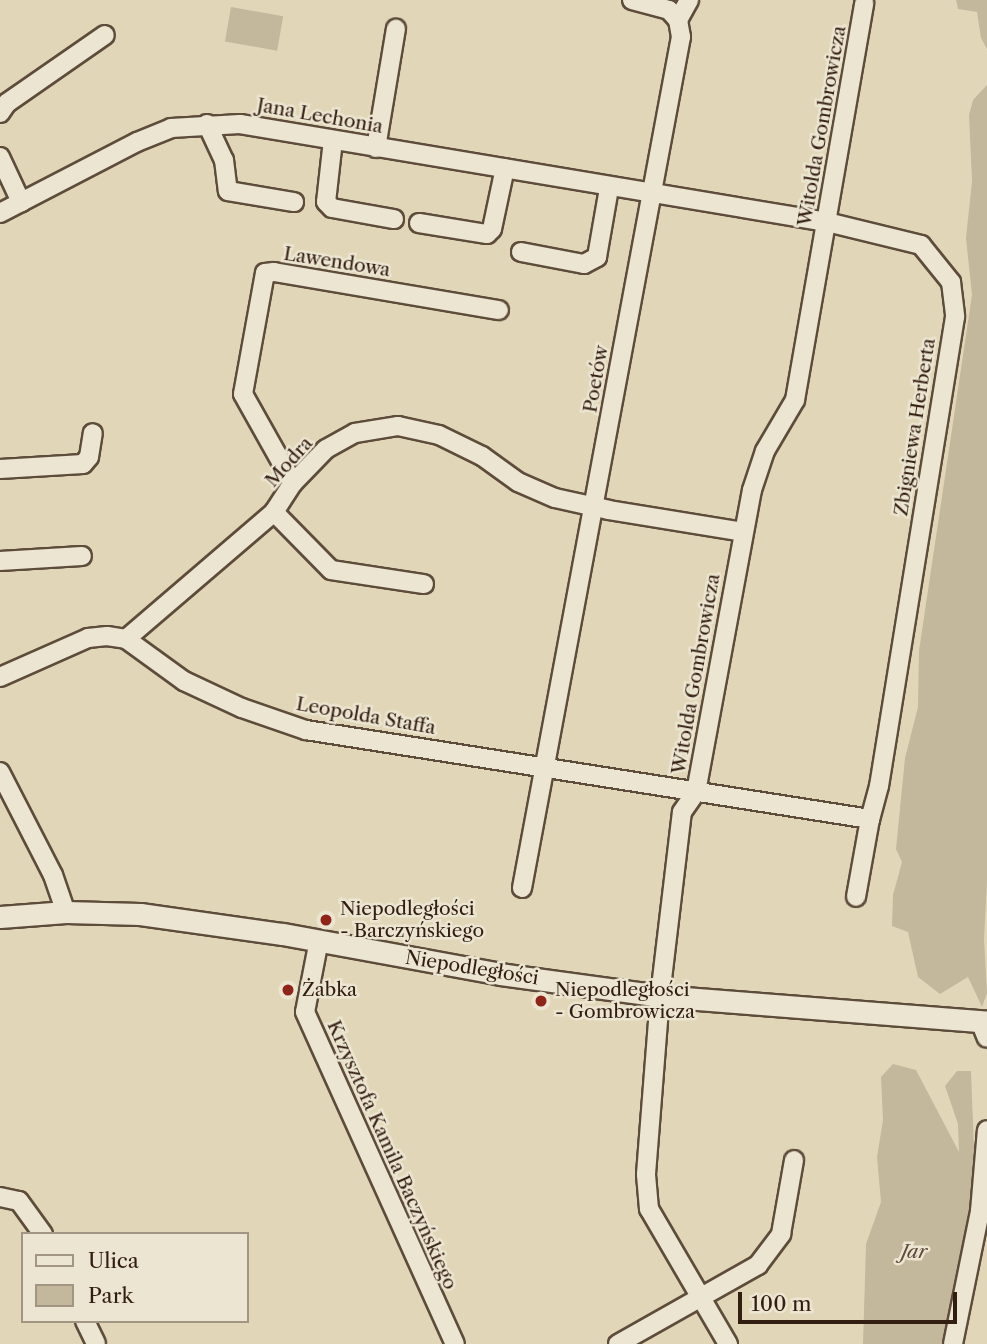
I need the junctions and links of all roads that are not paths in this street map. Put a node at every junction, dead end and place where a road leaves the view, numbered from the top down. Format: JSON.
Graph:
{"nodes":[{"id":1,"x":632,"y":0,"type":"edge"},
{"id":2,"x":688,"y":0,"type":"edge"},
{"id":3,"x":864,"y":2,"type":"dead end"},
{"id":4,"x":678,"y":20,"type":"junction"},
{"id":5,"x":396,"y":29,"type":"dead end"},
{"id":6,"x":105,"y":35,"type":"dead end"},
{"id":7,"x":0,"y":113,"type":"edge"},
{"id":8,"x":207,"y":124,"type":"junction"},
{"id":9,"x":333,"y":140,"type":"junction"},
{"id":10,"x":376,"y":148,"type":"junction"},
{"id":11,"x":0,"y":157,"type":"edge"},
{"id":12,"x":505,"y":167,"type":"junction"},
{"id":13,"x":609,"y":188,"type":"junction"},
{"id":14,"x":650,"y":194,"type":"junction"},
{"id":15,"x":21,"y":202,"type":"junction"},
{"id":16,"x":294,"y":202,"type":"dead end"},
{"id":17,"x":0,"y":213,"type":"edge"},
{"id":18,"x":394,"y":219,"type":"dead end"},
{"id":19,"x":827,"y":222,"type":"junction"},
{"id":20,"x":419,"y":223,"type":"dead end"},
{"id":21,"x":522,"y":253,"type":"dead end"},
{"id":22,"x":499,"y":310,"type":"dead end"},
{"id":23,"x":93,"y":433,"type":"dead end"},
{"id":24,"x":0,"y":469,"type":"edge"},
{"id":25,"x":293,"y":483,"type":"junction"},
{"id":26,"x":595,"y":506,"type":"junction"},
{"id":27,"x":274,"y":512,"type":"junction"},
{"id":28,"x":743,"y":532,"type":"junction"},
{"id":29,"x":82,"y":556,"type":"dead end"},
{"id":30,"x":0,"y":561,"type":"edge"},
{"id":31,"x":424,"y":584,"type":"dead end"},
{"id":32,"x":126,"y":639,"type":"junction"},
{"id":33,"x":0,"y":677,"type":"edge"},
{"id":34,"x":544,"y":767,"type":"junction"},
{"id":35,"x":0,"y":772,"type":"edge"},
{"id":36,"x":696,"y":792,"type":"junction"},
{"id":37,"x":870,"y":819,"type":"junction"},
{"id":38,"x":522,"y":888,"type":"dead end"},
{"id":39,"x":856,"y":897,"type":"dead end"},
{"id":40,"x":65,"y":912,"type":"junction"},
{"id":41,"x":0,"y":916,"type":"edge"},
{"id":42,"x":318,"y":940,"type":"junction"},
{"id":43,"x":660,"y":996,"type":"junction"},
{"id":44,"x":985,"y":1027,"type":"edge"},
{"id":45,"x":987,"y":1130,"type":"edge"},
{"id":46,"x":794,"y":1160,"type":"dead end"},
{"id":47,"x":0,"y":1197,"type":"edge"},
{"id":48,"x":42,"y":1232,"type":"edge"},
{"id":49,"x":700,"y":1297,"type":"junction"},
{"id":50,"x":86,"y":1323,"type":"edge"},
{"id":51,"x":96,"y":1344,"type":"edge"},
{"id":52,"x":455,"y":1344,"type":"edge"},
{"id":53,"x":618,"y":1344,"type":"edge"},
{"id":54,"x":728,"y":1344,"type":"edge"},
{"id":55,"x":953,"y":1344,"type":"edge"}],
"edges":[{"from":1,"to":4,"type":"street"},
{"from":2,"to":4,"type":"street","name":"Poetów"},
{"from":3,"to":19,"type":"street","name":"Witolda Gombrowicza"},
{"from":4,"to":14,"type":"street","name":"Poetów"},
{"from":5,"to":10,"type":"street"},
{"from":6,"to":7,"type":"street"},
{"from":8,"to":9,"type":"street","name":"Jana Lechonia"},
{"from":8,"to":15,"type":"street","name":"Jana Lechonia"},
{"from":8,"to":16,"type":"street"},
{"from":9,"to":10,"type":"street","name":"Jana Lechonia"},
{"from":9,"to":18,"type":"street"},
{"from":10,"to":12,"type":"street","name":"Jana Lechonia"},
{"from":11,"to":15,"type":"street"},
{"from":12,"to":13,"type":"street","name":"Jana Lechonia"},
{"from":12,"to":20,"type":"street"},
{"from":13,"to":14,"type":"street","name":"Jana Lechonia"},
{"from":13,"to":21,"type":"street"},
{"from":14,"to":19,"type":"street","name":"Zbigniewa Herberta"},
{"from":14,"to":26,"type":"street","name":"Poetów"},
{"from":15,"to":17,"type":"street","name":"Jana Lechonia"},
{"from":19,"to":28,"type":"street","name":"Witolda Gombrowicza"},
{"from":19,"to":37,"type":"street","name":"Zbigniewa Herberta"},
{"from":22,"to":25,"type":"street","name":"Lawendowa"},
{"from":23,"to":24,"type":"street"},
{"from":25,"to":26,"type":"street","name":"Modra"},
{"from":25,"to":27,"type":"street","name":"Modra"},
{"from":26,"to":28,"type":"street"},
{"from":26,"to":34,"type":"street","name":"Poetów"},
{"from":27,"to":31,"type":"street"},
{"from":27,"to":32,"type":"street","name":"Modra"},
{"from":28,"to":36,"type":"street","name":"Witolda Gombrowicza"},
{"from":29,"to":30,"type":"street"},
{"from":32,"to":33,"type":"street"},
{"from":32,"to":34,"type":"street","name":"Leopolda Staffa"},
{"from":34,"to":36,"type":"street","name":"Leopolda Staffa"},
{"from":34,"to":38,"type":"street"},
{"from":35,"to":40,"type":"street"},
{"from":36,"to":37,"type":"street","name":"Leopolda Staffa"},
{"from":36,"to":43,"type":"street","name":"Witolda Gombrowicza"},
{"from":37,"to":39,"type":"street","name":"Zbigniewa Herberta"},
{"from":40,"to":41,"type":"street","name":"Niepodległości"},
{"from":40,"to":42,"type":"street","name":"Niepodległości"},
{"from":42,"to":43,"type":"street","name":"Niepodległości"},
{"from":42,"to":52,"type":"street","name":"Krzysztofa Kamila Baczyńskiego"},
{"from":43,"to":44,"type":"street","name":"Niepodległości"},
{"from":43,"to":49,"type":"street","name":"Witolda Gombrowicza"},
{"from":45,"to":55,"type":"street"},
{"from":46,"to":49,"type":"street"},
{"from":47,"to":48,"type":"street"},
{"from":49,"to":53,"type":"street"},
{"from":49,"to":54,"type":"street","name":"Witolda Gombrowicza"},
{"from":50,"to":51,"type":"street"}]}
